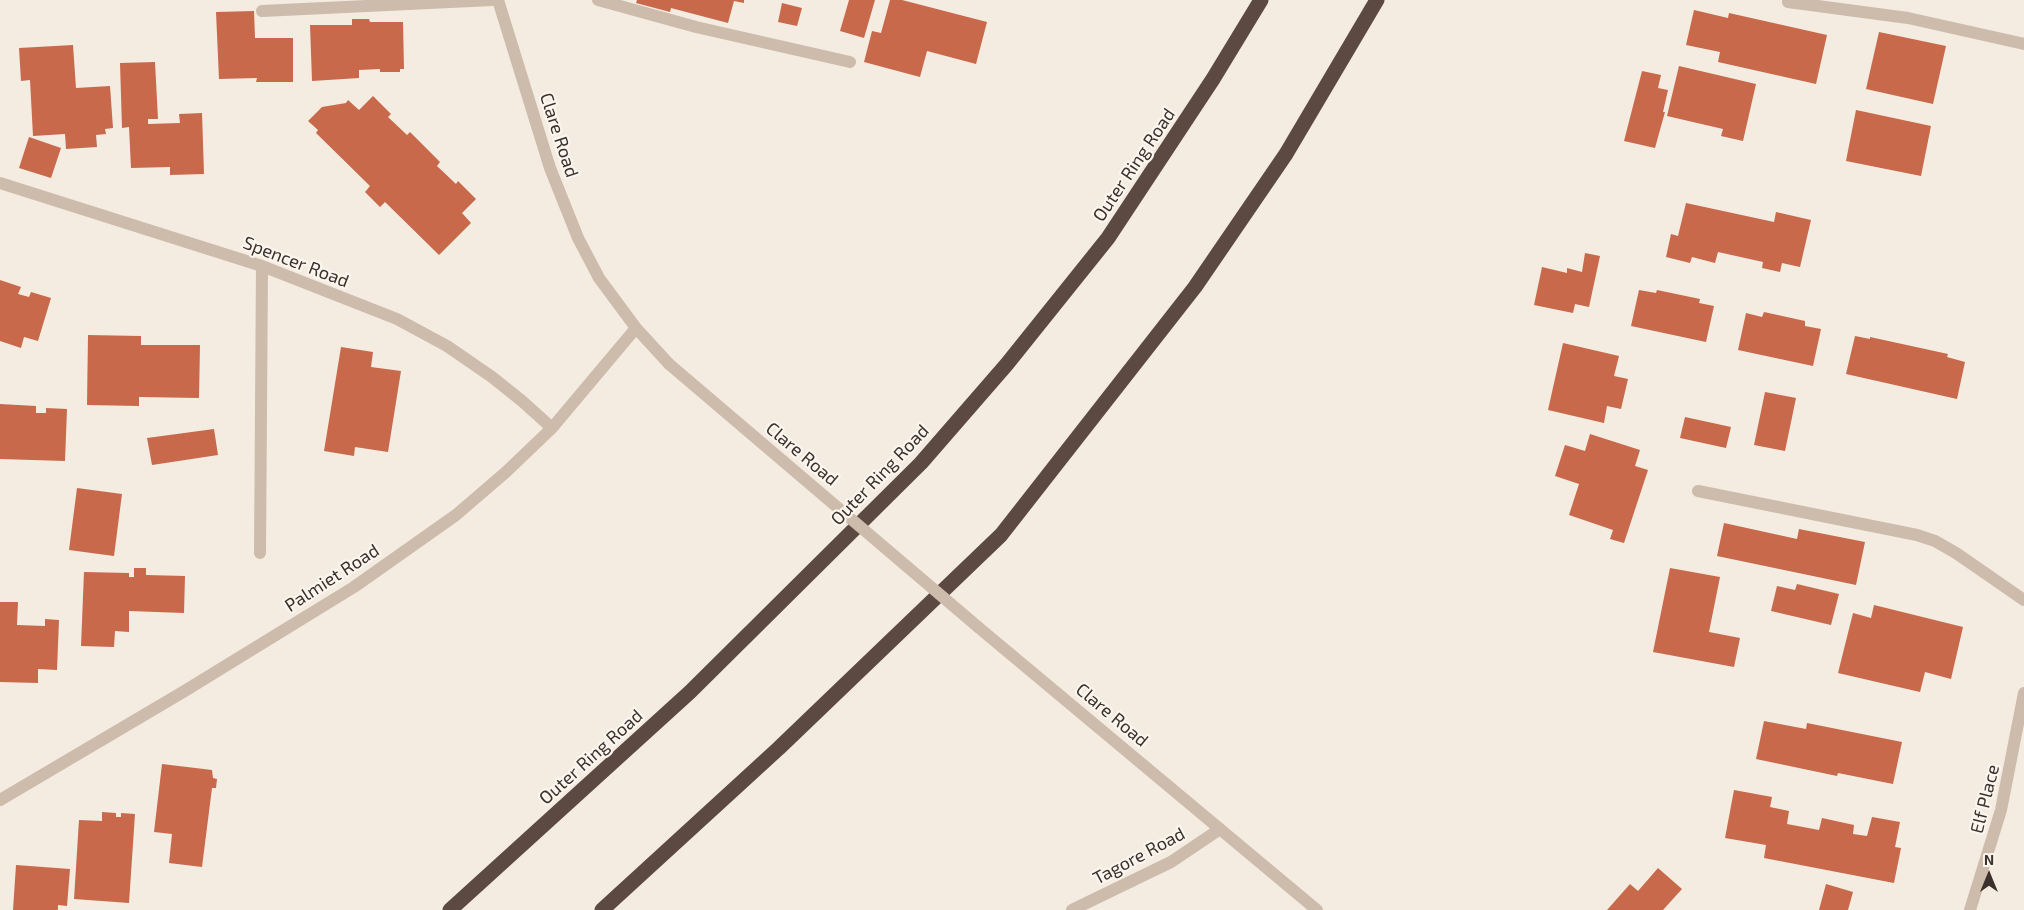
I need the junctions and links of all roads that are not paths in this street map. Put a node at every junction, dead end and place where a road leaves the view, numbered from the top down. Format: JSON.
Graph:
{"nodes":[{"id":1,"x":492,"y":0,"type":"edge"},
{"id":2,"x":498,"y":0,"type":"edge"},
{"id":3,"x":598,"y":0,"type":"edge"},
{"id":4,"x":1260,"y":0,"type":"edge"},
{"id":5,"x":1377,"y":0,"type":"edge"},
{"id":6,"x":1788,"y":2,"type":"dead end"},
{"id":7,"x":262,"y":11,"type":"dead end"},
{"id":8,"x":2024,"y":44,"type":"edge"},
{"id":9,"x":850,"y":62,"type":"dead end"},
{"id":10,"x":0,"y":183,"type":"edge"},
{"id":11,"x":262,"y":266,"type":"junction"},
{"id":12,"x":636,"y":328,"type":"junction"},
{"id":13,"x":552,"y":428,"type":"junction"},
{"id":14,"x":1698,"y":491,"type":"dead end"},
{"id":15,"x":260,"y":553,"type":"dead end"},
{"id":16,"x":2024,"y":600,"type":"edge"},
{"id":17,"x":2024,"y":693,"type":"edge"},
{"id":18,"x":0,"y":800,"type":"edge"},
{"id":19,"x":1220,"y":829,"type":"junction"},
{"id":20,"x":450,"y":910,"type":"edge"},
{"id":21,"x":602,"y":910,"type":"edge"},
{"id":22,"x":1072,"y":910,"type":"edge"},
{"id":23,"x":1317,"y":910,"type":"edge"},
{"id":24,"x":1970,"y":910,"type":"edge"}],
"edges":[{"from":1,"to":7,"type":"street"},
{"from":2,"to":12,"type":"street","name":"Clare Road"},
{"from":3,"to":9,"type":"street"},
{"from":4,"to":20,"type":"highway","name":"Outer Ring Road"},
{"from":5,"to":21,"type":"highway"},
{"from":6,"to":8,"type":"street"},
{"from":10,"to":11,"type":"street","name":"Spencer Road"},
{"from":11,"to":13,"type":"street","name":"Spencer Road"},
{"from":11,"to":15,"type":"street"},
{"from":12,"to":13,"type":"street","name":"Palmiet Road"},
{"from":12,"to":19,"type":"street","name":"Clare Road","bridge":true},
{"from":13,"to":18,"type":"street","name":"Palmiet Road"},
{"from":14,"to":16,"type":"street"},
{"from":17,"to":24,"type":"street","name":"Elf Place"},
{"from":19,"to":22,"type":"street","name":"Tagore Road"},
{"from":19,"to":23,"type":"street","name":"Clare Road"}]}
